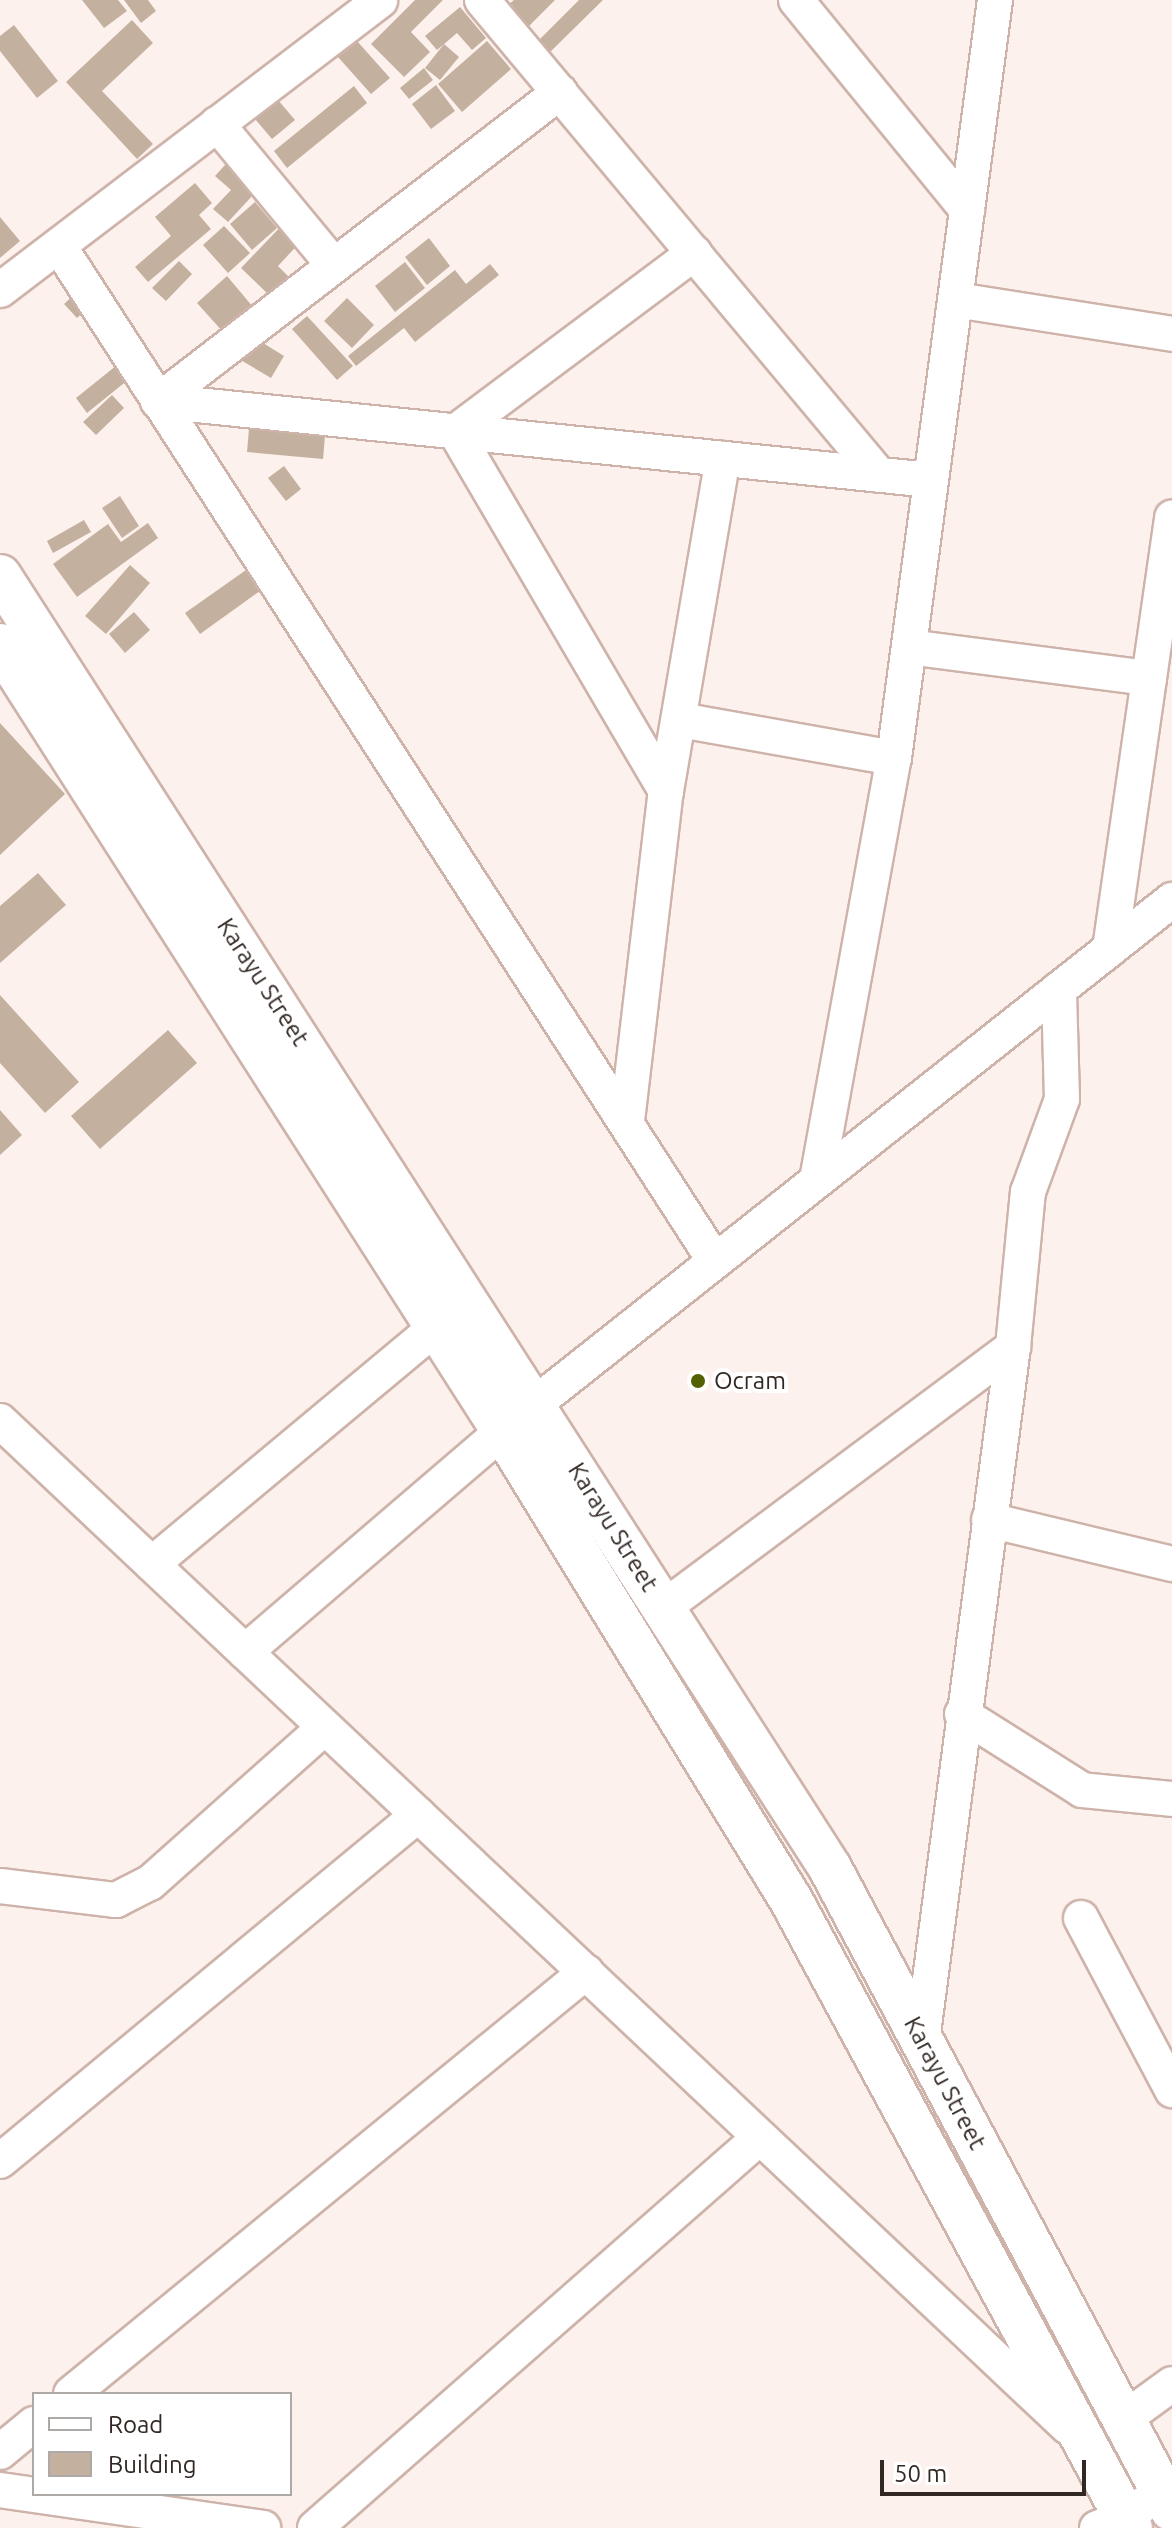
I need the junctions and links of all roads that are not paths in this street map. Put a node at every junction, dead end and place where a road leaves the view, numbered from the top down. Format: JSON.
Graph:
{"nodes":[{"id":1,"x":380,"y":0,"type":"edge"},
{"id":2,"x":482,"y":0,"type":"edge"},
{"id":3,"x":796,"y":0,"type":"edge"},
{"id":4,"x":995,"y":0,"type":"edge"},
{"id":5,"x":560,"y":92,"type":"junction"},
{"id":6,"x":217,"y":124,"type":"junction"},
{"id":7,"x":967,"y":210,"type":"junction"},
{"id":8,"x":59,"y":246,"type":"junction"},
{"id":9,"x":694,"y":253,"type":"junction"},
{"id":10,"x":333,"y":264,"type":"junction"},
{"id":11,"x":0,"y":290,"type":"edge"},
{"id":12,"x":956,"y":300,"type":"junction"},
{"id":13,"x":1172,"y":334,"type":"edge"},
{"id":14,"x":158,"y":401,"type":"junction"},
{"id":15,"x":455,"y":432,"type":"junction"},
{"id":16,"x":723,"y":459,"type":"junction"},
{"id":17,"x":879,"y":475,"type":"junction"},
{"id":18,"x":931,"y":480,"type":"junction"},
{"id":19,"x":1172,"y":517,"type":"edge"},
{"id":20,"x":0,"y":576,"type":"edge"},
{"id":21,"x":0,"y":645,"type":"edge"},
{"id":22,"x":909,"y":647,"type":"junction"},
{"id":23,"x":1149,"y":678,"type":"junction"},
{"id":24,"x":680,"y":720,"type":"junction"},
{"id":25,"x":894,"y":758,"type":"junction"},
{"id":26,"x":666,"y":791,"type":"junction"},
{"id":27,"x":1172,"y":900,"type":"edge"},
{"id":28,"x":1110,"y":949,"type":"junction"},
{"id":29,"x":1059,"y":989,"type":"junction"},
{"id":30,"x":627,"y":1121,"type":"junction"},
{"id":31,"x":817,"y":1180,"type":"junction"},
{"id":32,"x":715,"y":1261,"type":"junction"},
{"id":33,"x":436,"y":1327,"type":"junction"},
{"id":34,"x":1013,"y":1347,"type":"junction"},
{"id":35,"x":536,"y":1403,"type":"junction"},
{"id":36,"x":0,"y":1421,"type":"edge"},
{"id":37,"x":503,"y":1431,"type":"junction"},
{"id":38,"x":989,"y":1520,"type":"junction"},
{"id":39,"x":152,"y":1564,"type":"junction"},
{"id":40,"x":1172,"y":1564,"type":"edge"},
{"id":41,"x":663,"y":1608,"type":"junction"},
{"id":42,"x":245,"y":1652,"type":"junction"},
{"id":43,"x":962,"y":1714,"type":"junction"},
{"id":44,"x":325,"y":1727,"type":"junction"},
{"id":45,"x":1172,"y":1799,"type":"edge"},
{"id":46,"x":418,"y":1815,"type":"junction"},
{"id":47,"x":0,"y":1886,"type":"edge"},
{"id":48,"x":1081,"y":1918,"type":"dead end"},
{"id":49,"x":586,"y":1972,"type":"junction"},
{"id":50,"x":922,"y":2041,"type":"junction"},
{"id":51,"x":1172,"y":2090,"type":"edge"},
{"id":52,"x":760,"y":2137,"type":"junction"},
{"id":53,"x":0,"y":2161,"type":"edge"},
{"id":54,"x":1172,"y":2384,"type":"edge"},
{"id":55,"x":73,"y":2392,"type":"edge"},
{"id":56,"x":1124,"y":2419,"type":"junction"},
{"id":57,"x":32,"y":2426,"type":"edge"},
{"id":58,"x":1088,"y":2446,"type":"junction"},
{"id":59,"x":0,"y":2452,"type":"edge"},
{"id":60,"x":0,"y":2490,"type":"edge"},
{"id":61,"x":32,"y":2495,"type":"edge"},
{"id":62,"x":42,"y":2496,"type":"edge"},
{"id":63,"x":1167,"y":2500,"type":"edge"},
{"id":64,"x":1118,"y":2524,"type":"edge"},
{"id":65,"x":263,"y":2528,"type":"edge"},
{"id":66,"x":315,"y":2528,"type":"edge"}],
"edges":[{"from":1,"to":6,"type":"street"},
{"from":2,"to":5,"type":"street"},
{"from":3,"to":7,"type":"street"},
{"from":4,"to":7,"type":"street"},
{"from":5,"to":9,"type":"street"},
{"from":5,"to":10,"type":"street"},
{"from":6,"to":8,"type":"street"},
{"from":6,"to":10,"type":"street"},
{"from":7,"to":12,"type":"street"},
{"from":8,"to":11,"type":"street"},
{"from":8,"to":14,"type":"street"},
{"from":9,"to":15,"type":"street"},
{"from":9,"to":17,"type":"street"},
{"from":10,"to":14,"type":"street"},
{"from":12,"to":13,"type":"street"},
{"from":12,"to":18,"type":"street"},
{"from":14,"to":15,"type":"street"},
{"from":14,"to":30,"type":"street"},
{"from":15,"to":16,"type":"street"},
{"from":15,"to":26,"type":"street"},
{"from":16,"to":17,"type":"street"},
{"from":16,"to":24,"type":"street"},
{"from":17,"to":18,"type":"street"},
{"from":18,"to":22,"type":"street"},
{"from":19,"to":23,"type":"street"},
{"from":20,"to":35,"type":"main road","name":"Karayu Street"},
{"from":21,"to":33,"type":"main road","name":"Karayu Street"},
{"from":22,"to":23,"type":"street"},
{"from":22,"to":25,"type":"street"},
{"from":23,"to":28,"type":"street"},
{"from":24,"to":25,"type":"street"},
{"from":24,"to":26,"type":"street"},
{"from":25,"to":31,"type":"street"},
{"from":26,"to":30,"type":"street"},
{"from":27,"to":28,"type":"street"},
{"from":28,"to":29,"type":"street"},
{"from":29,"to":31,"type":"street"},
{"from":29,"to":34,"type":"street"},
{"from":30,"to":32,"type":"street"},
{"from":31,"to":32,"type":"street"},
{"from":32,"to":35,"type":"street"},
{"from":33,"to":37,"type":"main road","name":"Karayu Street"},
{"from":33,"to":39,"type":"street"},
{"from":34,"to":38,"type":"street"},
{"from":34,"to":41,"type":"street"},
{"from":35,"to":37,"type":"street"},
{"from":35,"to":41,"type":"main road","name":"Karayu Street"},
{"from":36,"to":39,"type":"street"},
{"from":37,"to":42,"type":"street"},
{"from":37,"to":58,"type":"main road","name":"Karayu Street"},
{"from":38,"to":40,"type":"street"},
{"from":38,"to":43,"type":"street"},
{"from":39,"to":42,"type":"street"},
{"from":41,"to":50,"type":"main road","name":"Karayu Street"},
{"from":42,"to":44,"type":"street"},
{"from":43,"to":45,"type":"street"},
{"from":43,"to":50,"type":"street"},
{"from":44,"to":46,"type":"street"},
{"from":44,"to":47,"type":"street"},
{"from":46,"to":49,"type":"street"},
{"from":46,"to":53,"type":"street"},
{"from":48,"to":51,"type":"street"},
{"from":49,"to":52,"type":"street"},
{"from":49,"to":55,"type":"street"},
{"from":50,"to":56,"type":"main road","name":"Karayu Street"},
{"from":52,"to":58,"type":"street"},
{"from":52,"to":66,"type":"street"},
{"from":54,"to":56,"type":"street"},
{"from":56,"to":63,"type":"main road","name":"Karayu Street"},
{"from":57,"to":59,"type":"street"},
{"from":58,"to":64,"type":"main road","name":"Karayu Street"},
{"from":60,"to":61,"type":"street"},
{"from":62,"to":65,"type":"street"},
{"from":63,"to":64,"type":"street"}]}
